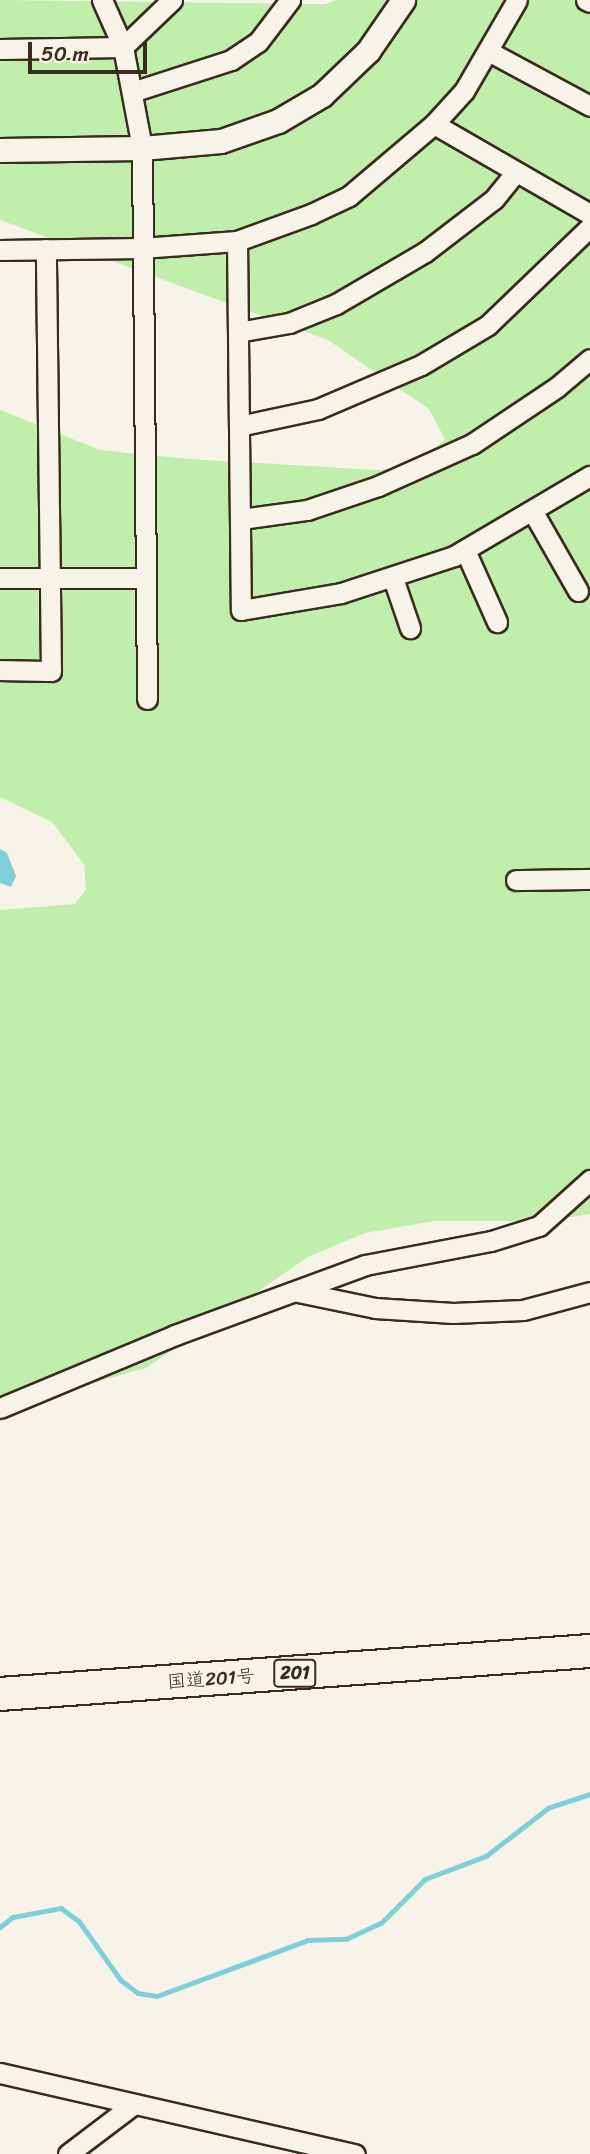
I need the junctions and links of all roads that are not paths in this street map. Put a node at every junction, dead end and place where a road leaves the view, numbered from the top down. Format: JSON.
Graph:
{"nodes":[{"id":1,"x":102,"y":0,"type":"edge"},
{"id":2,"x":172,"y":0,"type":"edge"},
{"id":3,"x":290,"y":0,"type":"edge"},
{"id":4,"x":403,"y":0,"type":"edge"},
{"id":5,"x":517,"y":0,"type":"edge"},
{"id":6,"x":123,"y":47,"type":"junction"},
{"id":7,"x":0,"y":49,"type":"edge"},
{"id":8,"x":488,"y":51,"type":"junction"},
{"id":9,"x":135,"y":91,"type":"junction"},
{"id":10,"x":590,"y":106,"type":"edge"},
{"id":11,"x":435,"y":124,"type":"junction"},
{"id":12,"x":142,"y":148,"type":"junction"},
{"id":13,"x":0,"y":150,"type":"edge"},
{"id":14,"x":516,"y":172,"type":"junction"},
{"id":15,"x":590,"y":214,"type":"edge"},
{"id":16,"x":590,"y":227,"type":"edge"},
{"id":17,"x":237,"y":241,"type":"junction"},
{"id":18,"x":141,"y":248,"type":"junction"},
{"id":19,"x":46,"y":249,"type":"junction"},
{"id":20,"x":0,"y":250,"type":"edge"},
{"id":21,"x":238,"y":332,"type":"junction"},
{"id":22,"x":590,"y":359,"type":"edge"},
{"id":23,"x":239,"y":426,"type":"junction"},
{"id":24,"x":590,"y":476,"type":"edge"},
{"id":25,"x":533,"y":512,"type":"junction"},
{"id":26,"x":241,"y":519,"type":"junction"},
{"id":27,"x":465,"y":550,"type":"junction"},
{"id":28,"x":51,"y":577,"type":"junction"},
{"id":29,"x":0,"y":578,"type":"edge"},
{"id":30,"x":145,"y":578,"type":"junction"},
{"id":31,"x":393,"y":578,"type":"junction"},
{"id":32,"x":578,"y":590,"type":"dead end"},
{"id":33,"x":497,"y":622,"type":"dead end"},
{"id":34,"x":410,"y":628,"type":"dead end"},
{"id":35,"x":0,"y":670,"type":"edge"},
{"id":36,"x":147,"y":699,"type":"dead end"},
{"id":37,"x":590,"y":879,"type":"edge"},
{"id":38,"x":516,"y":880,"type":"dead end"},
{"id":39,"x":590,"y":1180,"type":"edge"},
{"id":40,"x":297,"y":1292,"type":"junction"},
{"id":41,"x":590,"y":1292,"type":"edge"},
{"id":42,"x":0,"y":1408,"type":"edge"},
{"id":43,"x":590,"y":1651,"type":"edge"},
{"id":44,"x":0,"y":1694,"type":"edge"},
{"id":45,"x":0,"y":2073,"type":"edge"},
{"id":46,"x":134,"y":2104,"type":"junction"},
{"id":47,"x":68,"y":2154,"type":"edge"},
{"id":48,"x":355,"y":2154,"type":"edge"}],
"edges":[{"from":1,"to":6,"type":"street"},
{"from":2,"to":6,"type":"street"},
{"from":3,"to":9,"type":"street"},
{"from":4,"to":12,"type":"street"},
{"from":5,"to":8,"type":"street"},
{"from":6,"to":7,"type":"street"},
{"from":6,"to":9,"type":"street"},
{"from":8,"to":10,"type":"street"},
{"from":8,"to":11,"type":"street"},
{"from":9,"to":12,"type":"street"},
{"from":11,"to":14,"type":"street"},
{"from":11,"to":17,"type":"street"},
{"from":12,"to":13,"type":"street"},
{"from":12,"to":18,"type":"street"},
{"from":14,"to":15,"type":"street"},
{"from":14,"to":21,"type":"street"},
{"from":16,"to":23,"type":"street"},
{"from":17,"to":18,"type":"street"},
{"from":17,"to":21,"type":"street"},
{"from":18,"to":19,"type":"street"},
{"from":18,"to":30,"type":"street"},
{"from":19,"to":20,"type":"street"},
{"from":19,"to":28,"type":"street"},
{"from":21,"to":23,"type":"street"},
{"from":22,"to":26,"type":"street"},
{"from":23,"to":26,"type":"street"},
{"from":24,"to":25,"type":"street"},
{"from":25,"to":27,"type":"street"},
{"from":25,"to":32,"type":"street"},
{"from":26,"to":31,"type":"street"},
{"from":27,"to":31,"type":"street"},
{"from":27,"to":33,"type":"street"},
{"from":28,"to":29,"type":"street"},
{"from":28,"to":30,"type":"street"},
{"from":28,"to":35,"type":"street"},
{"from":30,"to":36,"type":"street"},
{"from":31,"to":34,"type":"street"},
{"from":37,"to":38,"type":"street"},
{"from":39,"to":40,"type":"street"},
{"from":40,"to":41,"type":"street"},
{"from":40,"to":42,"type":"street"},
{"from":43,"to":44,"type":"highway","name":"国道201号","number":"201"},
{"from":45,"to":46,"type":"street"},
{"from":46,"to":47,"type":"street"},
{"from":46,"to":48,"type":"street"}]}
